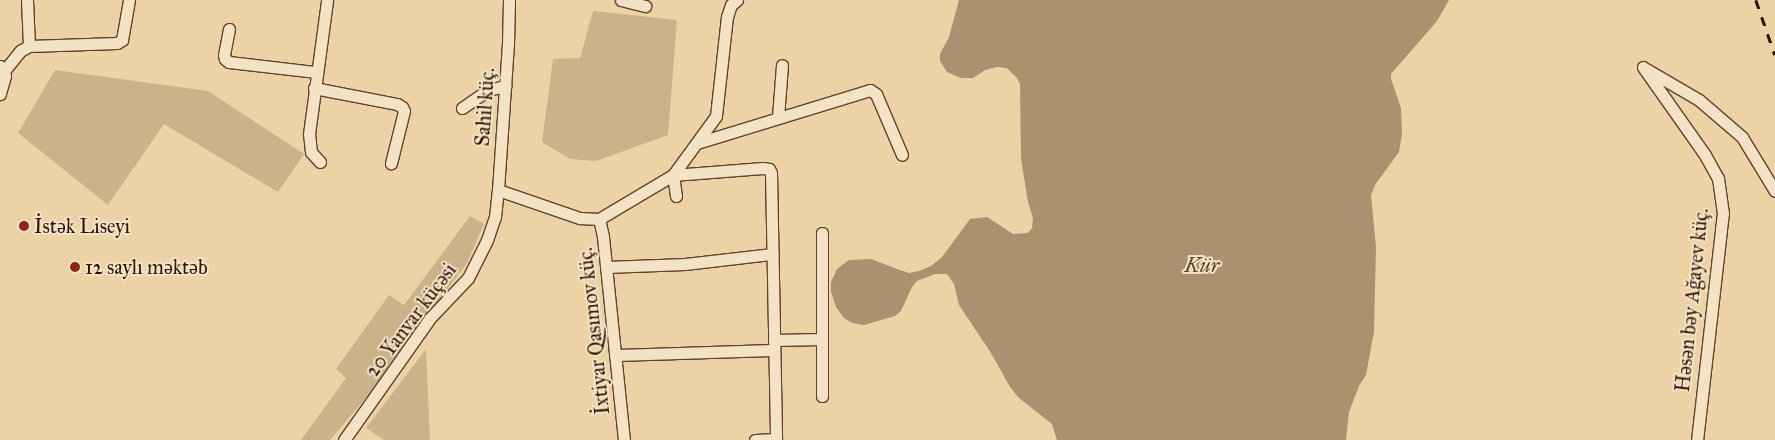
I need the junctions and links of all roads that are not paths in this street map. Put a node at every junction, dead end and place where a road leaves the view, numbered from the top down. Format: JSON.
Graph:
{"nodes":[{"id":1,"x":27,"y":0,"type":"edge"},
{"id":2,"x":129,"y":0,"type":"edge"},
{"id":3,"x":327,"y":0,"type":"edge"},
{"id":4,"x":509,"y":0,"type":"edge"},
{"id":5,"x":621,"y":0,"type":"edge"},
{"id":6,"x":737,"y":0,"type":"edge"},
{"id":7,"x":645,"y":6,"type":"dead end"},
{"id":8,"x":229,"y":29,"type":"dead end"},
{"id":9,"x":29,"y":46,"type":"junction"},
{"id":10,"x":782,"y":65,"type":"dead end"},
{"id":11,"x":2,"y":68,"type":"edge"},
{"id":12,"x":316,"y":72,"type":"junction"},
{"id":13,"x":506,"y":86,"type":"junction"},
{"id":14,"x":314,"y":88,"type":"junction"},
{"id":15,"x":0,"y":94,"type":"edge"},
{"id":16,"x":462,"y":108,"type":"dead end"},
{"id":17,"x":778,"y":117,"type":"junction"},
{"id":18,"x":697,"y":144,"type":"junction"},
{"id":19,"x":902,"y":155,"type":"dead end"},
{"id":20,"x":320,"y":162,"type":"dead end"},
{"id":21,"x":391,"y":163,"type":"dead end"},
{"id":22,"x":672,"y":175,"type":"junction"},
{"id":23,"x":498,"y":190,"type":"junction"},
{"id":24,"x":1775,"y":191,"type":"edge"},
{"id":25,"x":676,"y":196,"type":"dead end"},
{"id":26,"x":494,"y":216,"type":"joint"},
{"id":27,"x":599,"y":220,"type":"junction"},
{"id":28,"x":822,"y":233,"type":"dead end"},
{"id":29,"x":772,"y":254,"type":"junction"},
{"id":30,"x":606,"y":267,"type":"junction"},
{"id":31,"x":822,"y":339,"type":"junction"},
{"id":32,"x":774,"y":345,"type":"junction"},
{"id":33,"x":615,"y":355,"type":"junction"},
{"id":34,"x":822,"y":396,"type":"dead end"},
{"id":35,"x":344,"y":440,"type":"edge"},
{"id":36,"x":624,"y":440,"type":"edge"},
{"id":37,"x":755,"y":440,"type":"edge"},
{"id":38,"x":776,"y":440,"type":"edge"},
{"id":39,"x":1697,"y":440,"type":"edge"}],
"edges":[{"from":1,"to":9,"type":"street"},
{"from":2,"to":9,"type":"street"},
{"from":3,"to":12,"type":"street"},
{"from":4,"to":13,"type":"street","name":"Sahil küç."},
{"from":5,"to":7,"type":"street"},
{"from":6,"to":18,"type":"street"},
{"from":8,"to":12,"type":"street"},
{"from":9,"to":11,"type":"street"},
{"from":10,"to":17,"type":"street"},
{"from":11,"to":15,"type":"street"},
{"from":12,"to":14,"type":"street"},
{"from":13,"to":16,"type":"street"},
{"from":13,"to":23,"type":"street","name":"Sahil küç."},
{"from":14,"to":20,"type":"street"},
{"from":14,"to":21,"type":"street"},
{"from":17,"to":18,"type":"street"},
{"from":17,"to":19,"type":"street"},
{"from":18,"to":22,"type":"street"},
{"from":22,"to":25,"type":"street"},
{"from":22,"to":27,"type":"street"},
{"from":22,"to":29,"type":"street"},
{"from":23,"to":26,"type":"street","name":"Sahil küç."},
{"from":23,"to":27,"type":"street"},
{"from":24,"to":39,"type":"street","name":"Həsən bəy Ağayev küç."},
{"from":26,"to":35,"type":"street","name":"20 Yanvar küçəsi"},
{"from":27,"to":30,"type":"street","name":"İxtiyar Qasımov küç."},
{"from":28,"to":31,"type":"street"},
{"from":29,"to":30,"type":"street"},
{"from":29,"to":32,"type":"street"},
{"from":30,"to":33,"type":"street","name":"İxtiyar Qasımov küç."},
{"from":31,"to":32,"type":"street"},
{"from":31,"to":34,"type":"street"},
{"from":32,"to":33,"type":"street"},
{"from":32,"to":38,"type":"street"},
{"from":33,"to":36,"type":"street","name":"İxtiyar Qasımov küç."},
{"from":37,"to":38,"type":"street"}]}
